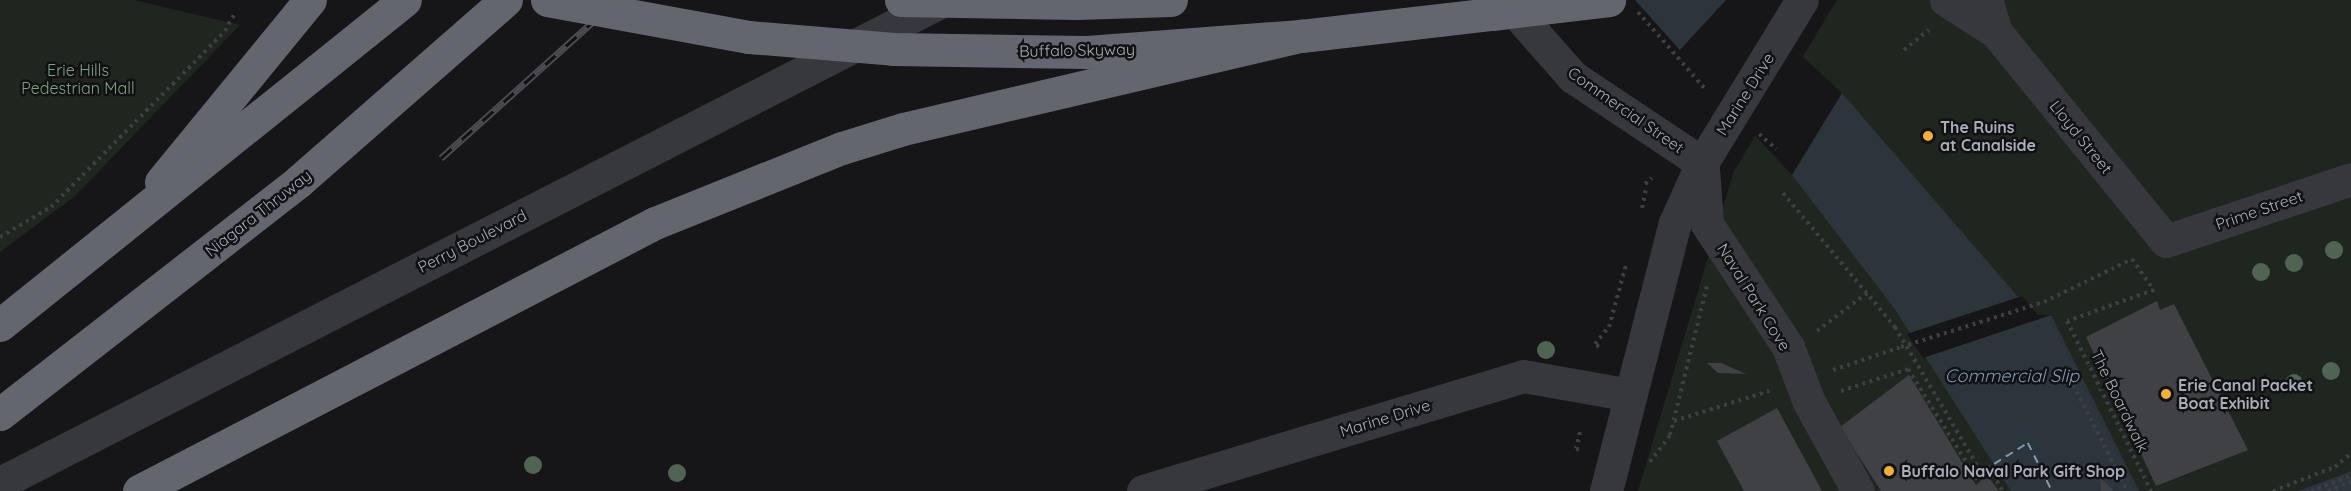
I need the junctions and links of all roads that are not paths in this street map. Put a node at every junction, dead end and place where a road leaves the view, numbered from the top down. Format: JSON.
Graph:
{"nodes":[{"id":1,"x":310,"y":0,"type":"edge"},
{"id":2,"x":405,"y":0,"type":"edge"},
{"id":3,"x":506,"y":0,"type":"edge"},
{"id":4,"x":547,"y":0,"type":"edge"},
{"id":5,"x":1171,"y":0,"type":"edge"},
{"id":6,"x":1505,"y":0,"type":"edge"},
{"id":7,"x":1802,"y":0,"type":"edge"},
{"id":8,"x":1986,"y":0,"type":"edge"},
{"id":9,"x":920,"y":3,"type":"edge"},
{"id":10,"x":1622,"y":4,"type":"edge"},
{"id":11,"x":1941,"y":12,"type":"edge"},
{"id":12,"x":1996,"y":32,"type":"junction"},
{"id":13,"x":1301,"y":36,"type":"junction"},
{"id":14,"x":1702,"y":163,"type":"junction"},
{"id":15,"x":2351,"y":179,"type":"edge"},
{"id":16,"x":127,"y":225,"type":"junction"},
{"id":17,"x":2166,"y":241,"type":"joint"},
{"id":18,"x":0,"y":326,"type":"edge"},
{"id":19,"x":1630,"y":395,"type":"junction"},
{"id":20,"x":0,"y":414,"type":"edge"},
{"id":21,"x":0,"y":483,"type":"edge"},
{"id":22,"x":139,"y":491,"type":"edge"},
{"id":23,"x":1143,"y":491,"type":"edge"},
{"id":24,"x":1606,"y":491,"type":"edge"},
{"id":25,"x":1858,"y":491,"type":"edge"}],
"edges":[{"from":1,"to":16,"type":"highway"},
{"from":2,"to":16,"type":"highway"},
{"from":3,"to":20,"type":"highway","name":"Niagara Thruway"},
{"from":4,"to":13,"type":"highway","name":"Buffalo Skyway","bridge":true},
{"from":5,"to":9,"type":"highway","bridge":true},
{"from":6,"to":14,"type":"street","name":"Commercial Street"},
{"from":7,"to":14,"type":"street","name":"Marine Drive"},
{"from":8,"to":12,"type":"street","name":"Lloyd Street"},
{"from":9,"to":21,"type":"street","name":"Perry Boulevard"},
{"from":10,"to":13,"type":"highway","name":"Buffalo Skyway","bridge":true},
{"from":11,"to":12,"type":"street","name":"Lloyd Street"},
{"from":12,"to":17,"type":"street","name":"Lloyd Street"},
{"from":13,"to":22,"type":"highway","bridge":true},
{"from":14,"to":19,"type":"street","name":"Marine Drive"},
{"from":14,"to":25,"type":"street","name":"Naval Park Cove"},
{"from":15,"to":17,"type":"street","name":"Prime Street"},
{"from":16,"to":18,"type":"highway"},
{"from":19,"to":23,"type":"street","name":"Marine Drive"},
{"from":19,"to":24,"type":"street","name":"Marine Drive"}]}
